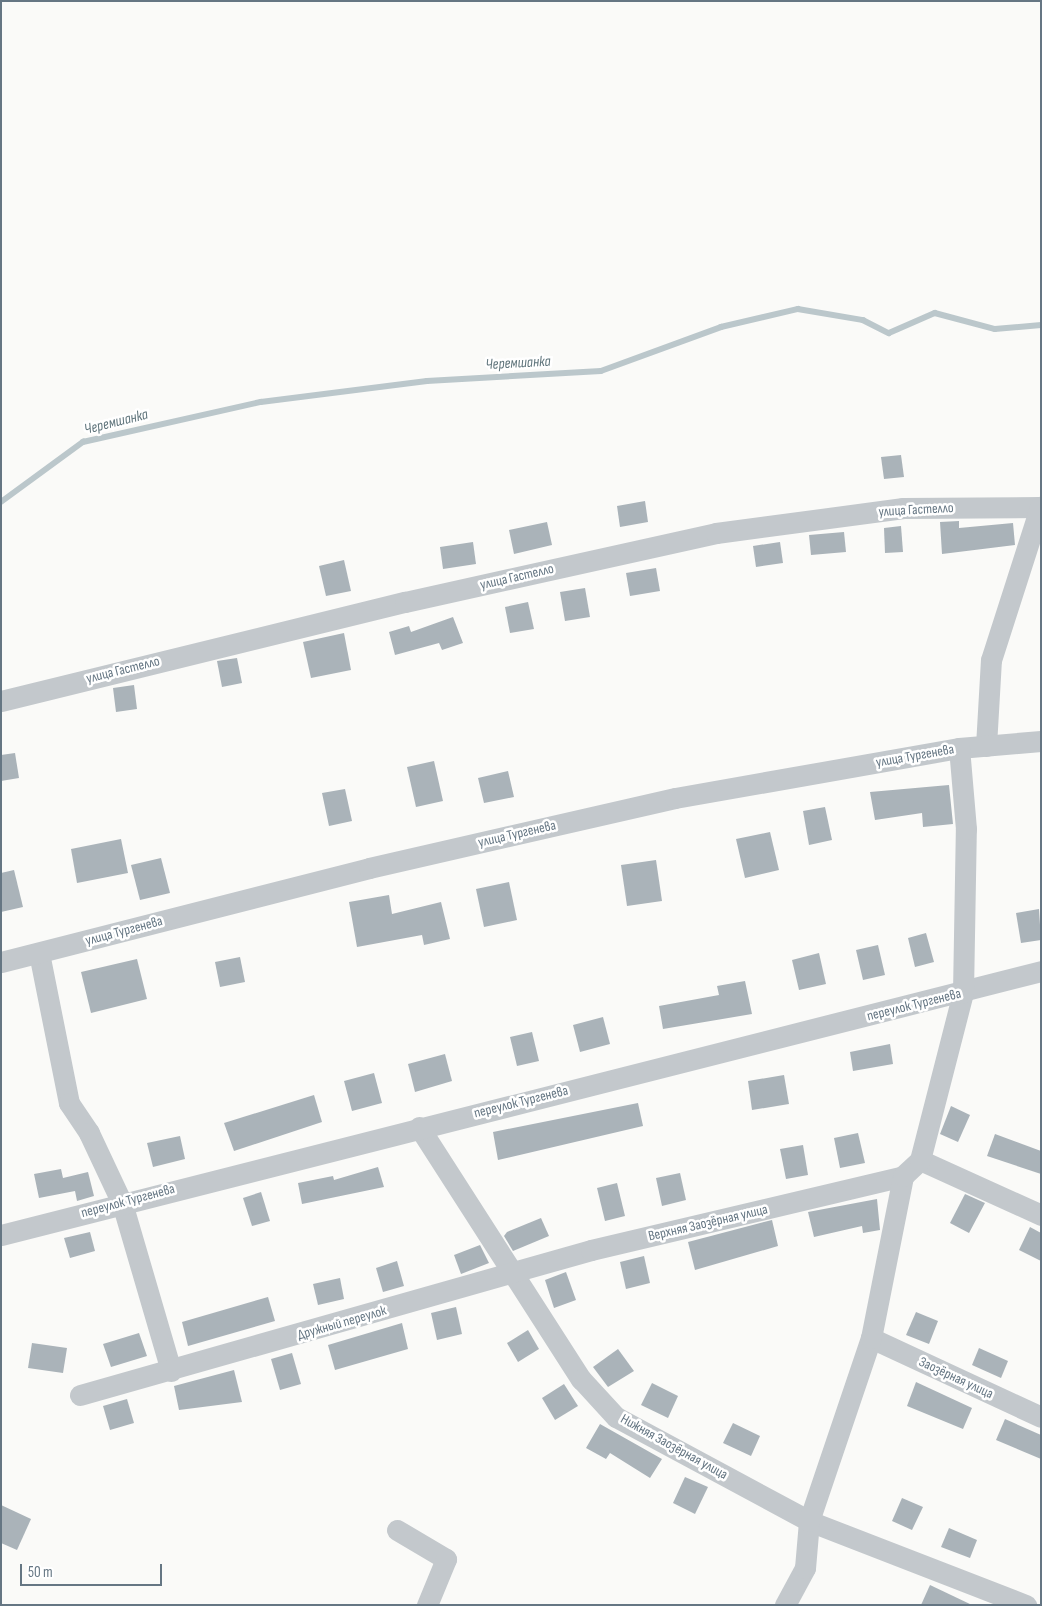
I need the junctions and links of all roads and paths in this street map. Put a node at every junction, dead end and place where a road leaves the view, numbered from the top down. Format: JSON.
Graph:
{"nodes":[{"id":1,"x":1041,"y":507,"type":"edge"},
{"id":2,"x":1,"y":701,"type":"edge"},
{"id":3,"x":1041,"y":741,"type":"edge"},
{"id":4,"x":986,"y":746,"type":"junction"},
{"id":5,"x":959,"y":748,"type":"junction"},
{"id":6,"x":40,"y":953,"type":"junction"},
{"id":7,"x":1,"y":962,"type":"edge"},
{"id":8,"x":1041,"y":971,"type":"edge"},
{"id":9,"x":964,"y":993,"type":"junction"},
{"id":10,"x":419,"y":1127,"type":"junction"},
{"id":11,"x":920,"y":1160,"type":"junction"},
{"id":12,"x":903,"y":1176,"type":"junction"},
{"id":13,"x":122,"y":1203,"type":"junction"},
{"id":14,"x":1041,"y":1215,"type":"edge"},
{"id":15,"x":1,"y":1235,"type":"edge"},
{"id":16,"x":513,"y":1275,"type":"junction"},
{"id":17,"x":871,"y":1338,"type":"junction"},
{"id":18,"x":171,"y":1371,"type":"junction"},
{"id":19,"x":80,"y":1395,"type":"dead end"},
{"id":20,"x":1041,"y":1417,"type":"edge"},
{"id":21,"x":809,"y":1521,"type":"junction"},
{"id":22,"x":397,"y":1530,"type":"dead end"},
{"id":23,"x":427,"y":1605,"type":"edge"},
{"id":24,"x":785,"y":1605,"type":"edge"},
{"id":25,"x":1026,"y":1605,"type":"edge"}],
"edges":[{"from":1,"to":2,"type":"street","name":"улица Гастелло"},
{"from":1,"to":4,"type":"street"},
{"from":3,"to":4,"type":"street","name":"улица Тургенева"},
{"from":4,"to":5,"type":"street","name":"улица Тургенева"},
{"from":5,"to":6,"type":"street","name":"улица Тургенева"},
{"from":5,"to":9,"type":"street"},
{"from":6,"to":7,"type":"street","name":"улица Тургенева"},
{"from":6,"to":13,"type":"street"},
{"from":8,"to":9,"type":"street","name":"переулок Тургенева"},
{"from":9,"to":10,"type":"street","name":"переулок Тургенева"},
{"from":9,"to":11,"type":"street"},
{"from":10,"to":13,"type":"street","name":"переулок Тургенева"},
{"from":10,"to":16,"type":"street","name":"Нижняя Заозёрная улица"},
{"from":11,"to":12,"type":"street"},
{"from":11,"to":14,"type":"street"},
{"from":12,"to":16,"type":"street","name":"Верхняя Заозёрная улица"},
{"from":12,"to":17,"type":"street"},
{"from":13,"to":15,"type":"street","name":"переулок Тургенева"},
{"from":13,"to":18,"type":"street"},
{"from":16,"to":18,"type":"street","name":"Дружный переулок"},
{"from":16,"to":21,"type":"street","name":"Нижняя Заозёрная улица"},
{"from":17,"to":20,"type":"street","name":"Заозёрная улица"},
{"from":17,"to":21,"type":"street"},
{"from":18,"to":19,"type":"street","name":"Дружный переулок"},
{"from":21,"to":24,"type":"street"},
{"from":21,"to":25,"type":"street","name":"Нижняя Заозёрная улица"},
{"from":22,"to":23,"type":"street"}]}
